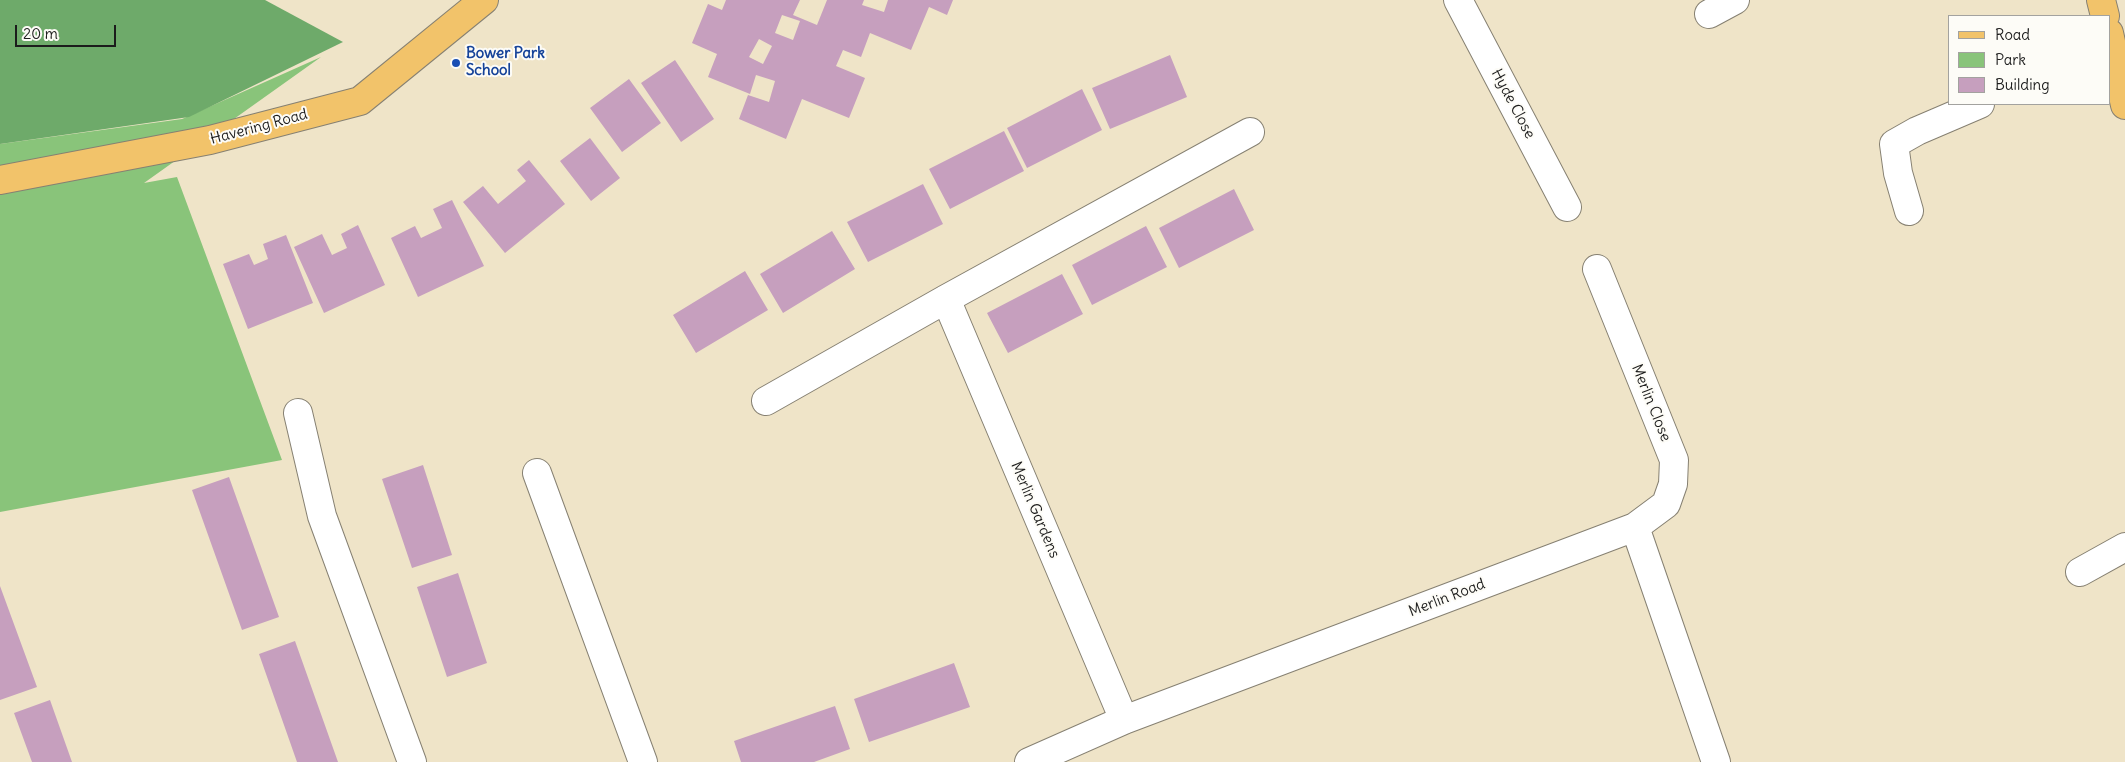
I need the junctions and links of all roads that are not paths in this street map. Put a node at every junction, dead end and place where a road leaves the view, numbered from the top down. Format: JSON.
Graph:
{"nodes":[{"id":1,"x":484,"y":0,"type":"edge"},
{"id":2,"x":1458,"y":0,"type":"edge"},
{"id":3,"x":1735,"y":0,"type":"edge"},
{"id":4,"x":2102,"y":0,"type":"edge"},
{"id":5,"x":1709,"y":14,"type":"dead end"},
{"id":6,"x":2105,"y":15,"type":"edge"},
{"id":7,"x":2110,"y":42,"type":"edge"},
{"id":8,"x":2113,"y":68,"type":"edge"},
{"id":9,"x":1978,"y":105,"type":"edge"},
{"id":10,"x":2125,"y":105,"type":"edge"},
{"id":11,"x":1250,"y":132,"type":"dead end"},
{"id":12,"x":0,"y":180,"type":"edge"},
{"id":13,"x":1568,"y":207,"type":"dead end"},
{"id":14,"x":1909,"y":211,"type":"dead end"},
{"id":15,"x":1597,"y":268,"type":"dead end"},
{"id":16,"x":946,"y":299,"type":"junction"},
{"id":17,"x":766,"y":401,"type":"dead end"},
{"id":18,"x":298,"y":412,"type":"dead end"},
{"id":19,"x":537,"y":473,"type":"dead end"},
{"id":20,"x":1635,"y":527,"type":"junction"},
{"id":21,"x":2125,"y":547,"type":"edge"},
{"id":22,"x":2080,"y":572,"type":"dead end"},
{"id":23,"x":1124,"y":720,"type":"junction"},
{"id":24,"x":412,"y":762,"type":"edge"},
{"id":25,"x":643,"y":762,"type":"edge"},
{"id":26,"x":1029,"y":762,"type":"edge"},
{"id":27,"x":1716,"y":762,"type":"edge"}],
"edges":[{"from":1,"to":12,"type":"main road","name":"Havering Road"},
{"from":2,"to":13,"type":"street","name":"Hyde Close"},
{"from":3,"to":5,"type":"street"},
{"from":4,"to":6,"type":"main road"},
{"from":7,"to":8,"type":"main road"},
{"from":8,"to":10,"type":"main road"},
{"from":9,"to":14,"type":"street"},
{"from":11,"to":16,"type":"street"},
{"from":15,"to":20,"type":"street","name":"Merlin Close"},
{"from":16,"to":17,"type":"street"},
{"from":16,"to":23,"type":"street","name":"Merlin Gardens"},
{"from":18,"to":24,"type":"street"},
{"from":19,"to":25,"type":"street"},
{"from":20,"to":23,"type":"street","name":"Merlin Road"},
{"from":20,"to":27,"type":"street"},
{"from":21,"to":22,"type":"street"},
{"from":23,"to":26,"type":"street","name":"Merlin Road"}]}
